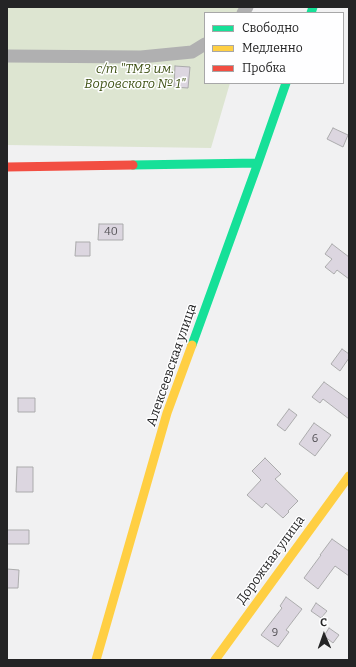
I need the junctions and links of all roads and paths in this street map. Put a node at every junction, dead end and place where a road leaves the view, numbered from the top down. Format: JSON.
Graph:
{"nodes":[{"id":1,"x":204,"y":45,"type":"edge"},
{"id":2,"x":7,"y":56,"type":"edge"},
{"id":3,"x":286,"y":84,"type":"edge"},
{"id":4,"x":258,"y":163,"type":"junction"},
{"id":5,"x":7,"y":167,"type":"edge"},
{"id":6,"x":349,"y":476,"type":"edge"},
{"id":7,"x":96,"y":660,"type":"edge"},
{"id":8,"x":215,"y":660,"type":"edge"}],
"edges":[{"from":1,"to":2,"type":"street"},
{"from":3,"to":4,"type":"street","name":"Алексеевская улица"},
{"from":4,"to":5,"type":"street"},
{"from":4,"to":7,"type":"street","name":"Алексеевская улица"},
{"from":6,"to":8,"type":"street","name":"Дорожная улица"}]}
